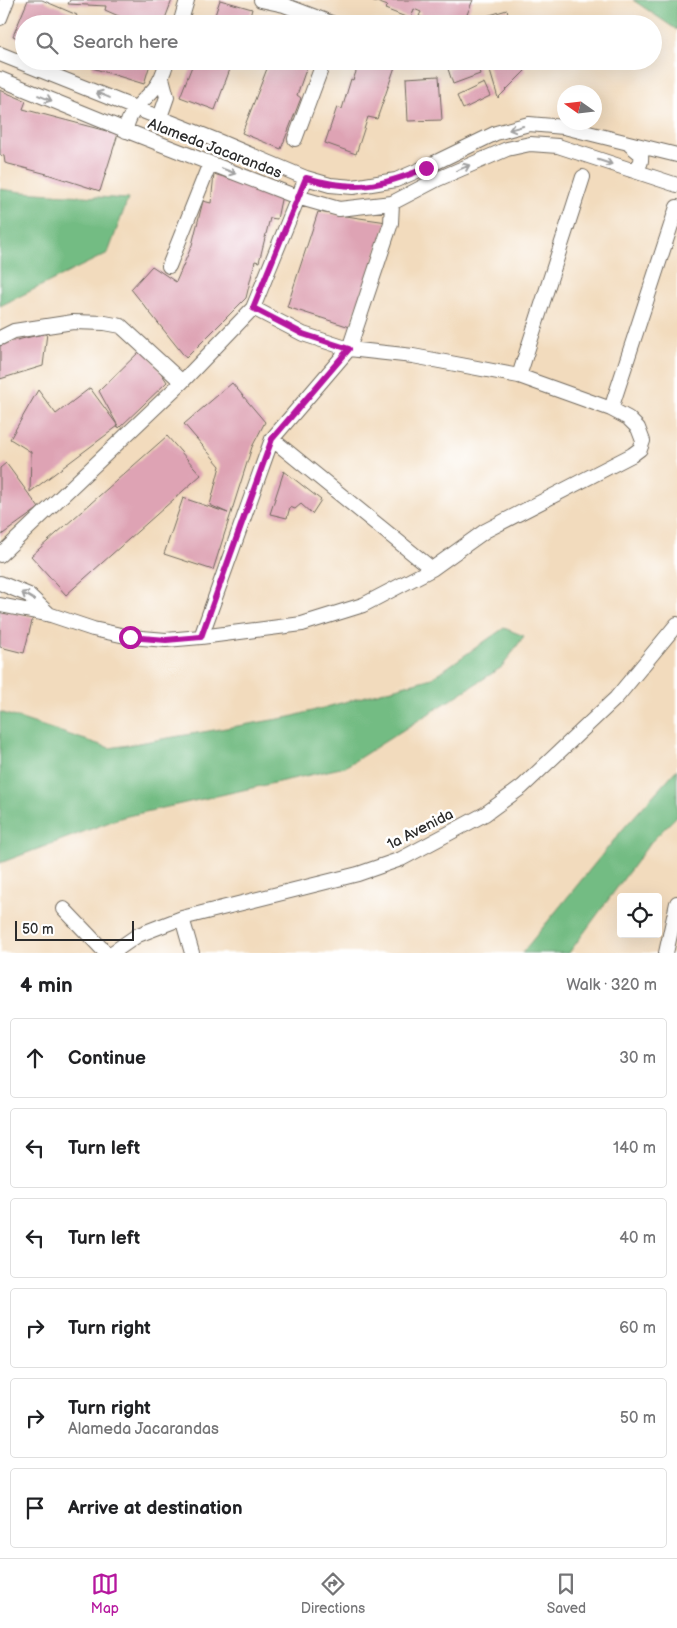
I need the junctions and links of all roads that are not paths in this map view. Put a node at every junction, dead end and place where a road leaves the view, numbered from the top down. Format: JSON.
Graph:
{"nodes":[{"id":1,"x":7,"y":0,"type":"edge"},
{"id":2,"x":187,"y":0,"type":"edge"},
{"id":3,"x":261,"y":0,"type":"edge"},
{"id":4,"x":183,"y":15,"type":"edge"},
{"id":5,"x":310,"y":15,"type":"edge"},
{"id":6,"x":0,"y":18,"type":"edge"},
{"id":7,"x":0,"y":54,"type":"edge"},
{"id":8,"x":15,"y":60,"type":"edge"},
{"id":9,"x":40,"y":70,"type":"edge"},
{"id":10,"x":164,"y":70,"type":"edge"},
{"id":11,"x":321,"y":70,"type":"edge"},
{"id":12,"x":162,"y":78,"type":"junction"},
{"id":13,"x":0,"y":79,"type":"edge"},
{"id":14,"x":135,"y":108,"type":"junction"},
{"id":15,"x":160,"y":117,"type":"junction"},
{"id":16,"x":126,"y":131,"type":"junction"},
{"id":17,"x":295,"y":140,"type":"dead end"},
{"id":18,"x":628,"y":143,"type":"junction"},
{"id":19,"x":677,"y":155,"type":"edge"},
{"id":20,"x":210,"y":163,"type":"junction"},
{"id":21,"x":631,"y":170,"type":"junction"},
{"id":22,"x":583,"y":177,"type":"dead end"},
{"id":23,"x":306,"y":178,"type":"junction"},
{"id":24,"x":677,"y":185,"type":"edge"},
{"id":25,"x":297,"y":198,"type":"junction"},
{"id":26,"x":392,"y":203,"type":"junction"},
{"id":27,"x":677,"y":207,"type":"edge"},
{"id":28,"x":169,"y":266,"type":"dead end"},
{"id":29,"x":253,"y":308,"type":"junction"},
{"id":30,"x":0,"y":338,"type":"edge"},
{"id":31,"x":349,"y":349,"type":"junction"},
{"id":32,"x":519,"y":376,"type":"junction"},
{"id":33,"x":182,"y":382,"type":"junction"},
{"id":34,"x":611,"y":409,"type":"junction"},
{"id":35,"x":272,"y":439,"type":"junction"},
{"id":36,"x":0,"y":555,"type":"edge"},
{"id":37,"x":432,"y":569,"type":"junction"},
{"id":38,"x":0,"y":584,"type":"edge"},
{"id":39,"x":0,"y":605,"type":"edge"},
{"id":40,"x":51,"y":616,"type":"junction"},
{"id":41,"x":677,"y":624,"type":"edge"},
{"id":42,"x":201,"y":637,"type":"junction"},
{"id":43,"x":677,"y":903,"type":"edge"},
{"id":44,"x":64,"y":909,"type":"dead end"},
{"id":45,"x":182,"y":918,"type":"junction"},
{"id":46,"x":106,"y":953,"type":"edge"},
{"id":47,"x":112,"y":953,"type":"edge"},
{"id":48,"x":192,"y":953,"type":"edge"},
{"id":49,"x":666,"y":953,"type":"edge"}],
"edges":[{"from":1,"to":6,"type":"street"},
{"from":2,"to":4,"type":"street"},
{"from":3,"to":5,"type":"street"},
{"from":8,"to":7,"type":"street","name":"Alameda Jacarandas","one_way":true},
{"from":14,"to":9,"type":"street","name":"Alameda Jacarandas","one_way":true},
{"from":10,"to":12,"type":"street"},
{"from":11,"to":17,"type":"street"},
{"from":12,"to":14,"type":"street"},
{"from":12,"to":15,"type":"street"},
{"from":13,"to":16,"type":"street","name":"Alameda Jacarandas","one_way":true},
{"from":14,"to":15,"type":"street","name":"Alameda Jacarandas"},
{"from":14,"to":16,"type":"street"},
{"from":15,"to":23,"type":"street","name":"Alameda Jacarandas"},
{"from":16,"to":20,"type":"street","name":"Alameda Jacarandas"},
{"from":18,"to":19,"type":"street","name":"Alameda Jacarandas"},
{"from":18,"to":21,"type":"street"},
{"from":18,"to":23,"type":"street","name":"Alameda Jacarandas","one_way":true},
{"from":20,"to":25,"type":"street","name":"Alameda Jacarandas","one_way":true},
{"from":20,"to":28,"type":"street"},
{"from":21,"to":24,"type":"street","name":"Alameda Jacarandas"},
{"from":26,"to":21,"type":"street","name":"Alameda Jacarandas","one_way":true},
{"from":22,"to":32,"type":"street"},
{"from":23,"to":25,"type":"street"},
{"from":25,"to":26,"type":"street","name":"Alameda Jacarandas"},
{"from":25,"to":29,"type":"street"},
{"from":26,"to":31,"type":"street"},
{"from":27,"to":34,"type":"street"},
{"from":29,"to":31,"type":"street"},
{"from":29,"to":33,"type":"street"},
{"from":30,"to":33,"type":"street"},
{"from":31,"to":32,"type":"street"},
{"from":31,"to":35,"type":"street"},
{"from":32,"to":34,"type":"street"},
{"from":33,"to":36,"type":"street"},
{"from":34,"to":37,"type":"street"},
{"from":35,"to":37,"type":"street"},
{"from":35,"to":42,"type":"street"},
{"from":37,"to":42,"type":"street"},
{"from":40,"to":38,"type":"street","one_way":true},
{"from":39,"to":40,"type":"street"},
{"from":40,"to":42,"type":"street"},
{"from":41,"to":45,"type":"street","name":"1a Avenida"},
{"from":43,"to":49,"type":"street"},
{"from":44,"to":46,"type":"street"},
{"from":45,"to":47,"type":"street","name":"1a Avenida"},
{"from":45,"to":48,"type":"street"}]}
